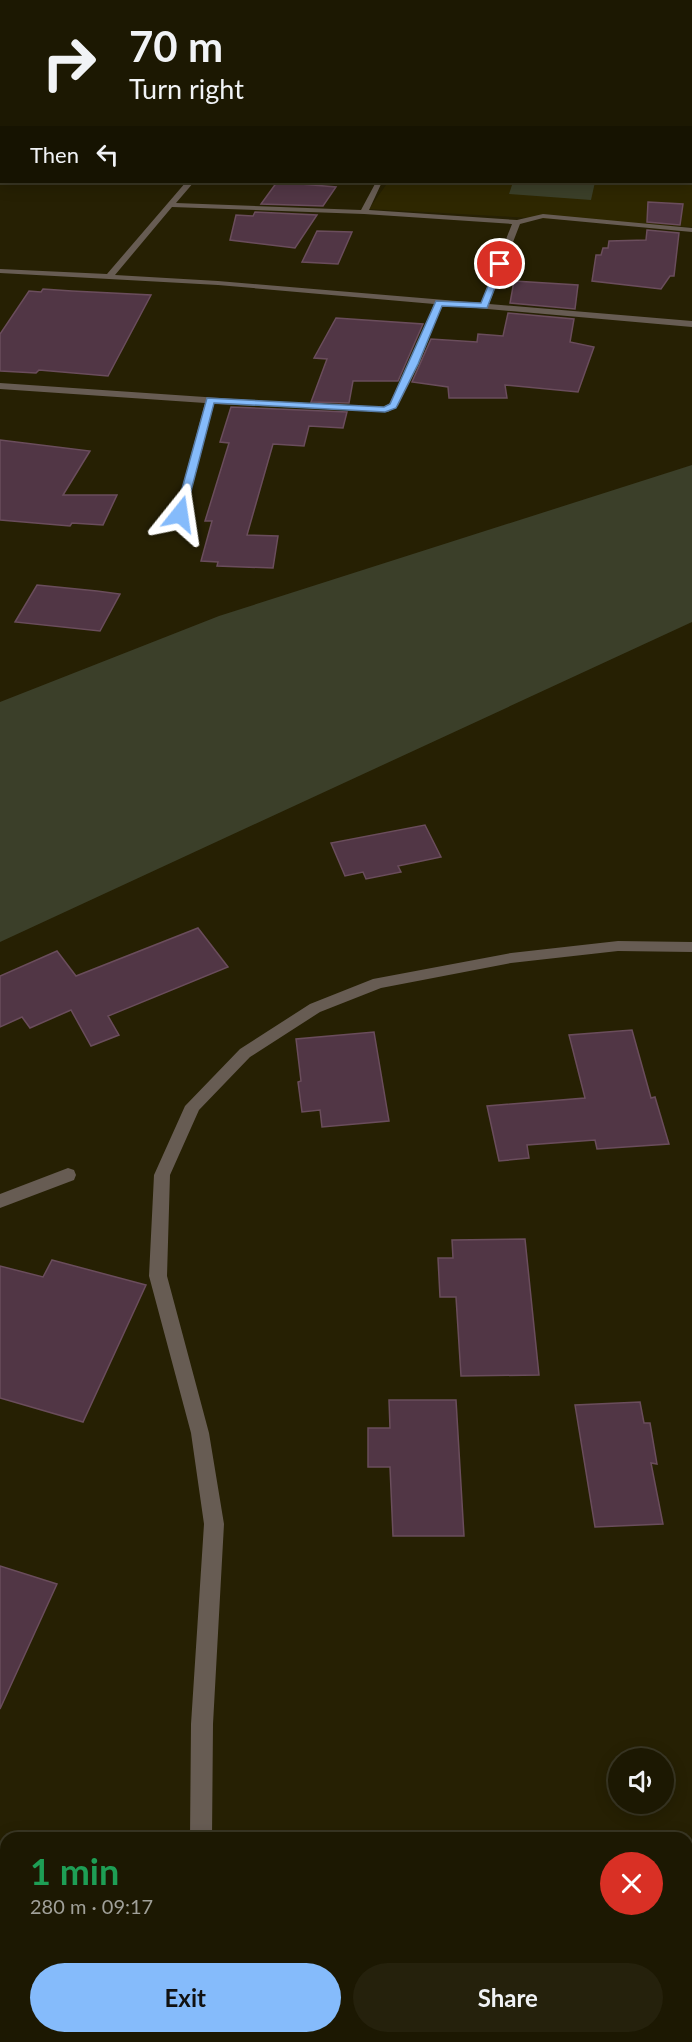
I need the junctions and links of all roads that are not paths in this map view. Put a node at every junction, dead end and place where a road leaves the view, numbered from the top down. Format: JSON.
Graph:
{"nodes":[{"id":1,"x":189,"y":183,"type":"edge"},
{"id":2,"x":379,"y":183,"type":"edge"},
{"id":3,"x":172,"y":205,"type":"junction"},
{"id":4,"x":364,"y":212,"type":"junction"},
{"id":5,"x":517,"y":222,"type":"junction"},
{"id":6,"x":692,"y":231,"type":"edge"},
{"id":7,"x":0,"y":271,"type":"edge"},
{"id":8,"x":110,"y":277,"type":"junction"},
{"id":9,"x":439,"y":303,"type":"junction"},
{"id":10,"x":484,"y":306,"type":"junction"},
{"id":11,"x":692,"y":324,"type":"edge"},
{"id":12,"x":0,"y":386,"type":"edge"},
{"id":13,"x":210,"y":400,"type":"junction"},
{"id":14,"x":180,"y":514,"type":"dead end"},
{"id":15,"x":692,"y":947,"type":"edge"},
{"id":16,"x":68,"y":1175,"type":"dead end"},
{"id":17,"x":0,"y":1201,"type":"edge"},
{"id":18,"x":201,"y":1832,"type":"edge"}],
"edges":[{"from":1,"to":3,"type":"street"},
{"from":2,"to":4,"type":"street"},
{"from":3,"to":4,"type":"street"},
{"from":3,"to":8,"type":"street"},
{"from":4,"to":5,"type":"street"},
{"from":5,"to":6,"type":"street"},
{"from":5,"to":10,"type":"street"},
{"from":7,"to":8,"type":"street"},
{"from":8,"to":9,"type":"street"},
{"from":9,"to":10,"type":"street"},
{"from":9,"to":13,"type":"street"},
{"from":10,"to":11,"type":"street"},
{"from":12,"to":13,"type":"street"},
{"from":13,"to":14,"type":"street"},
{"from":15,"to":18,"type":"street"},
{"from":16,"to":17,"type":"street"}]}
